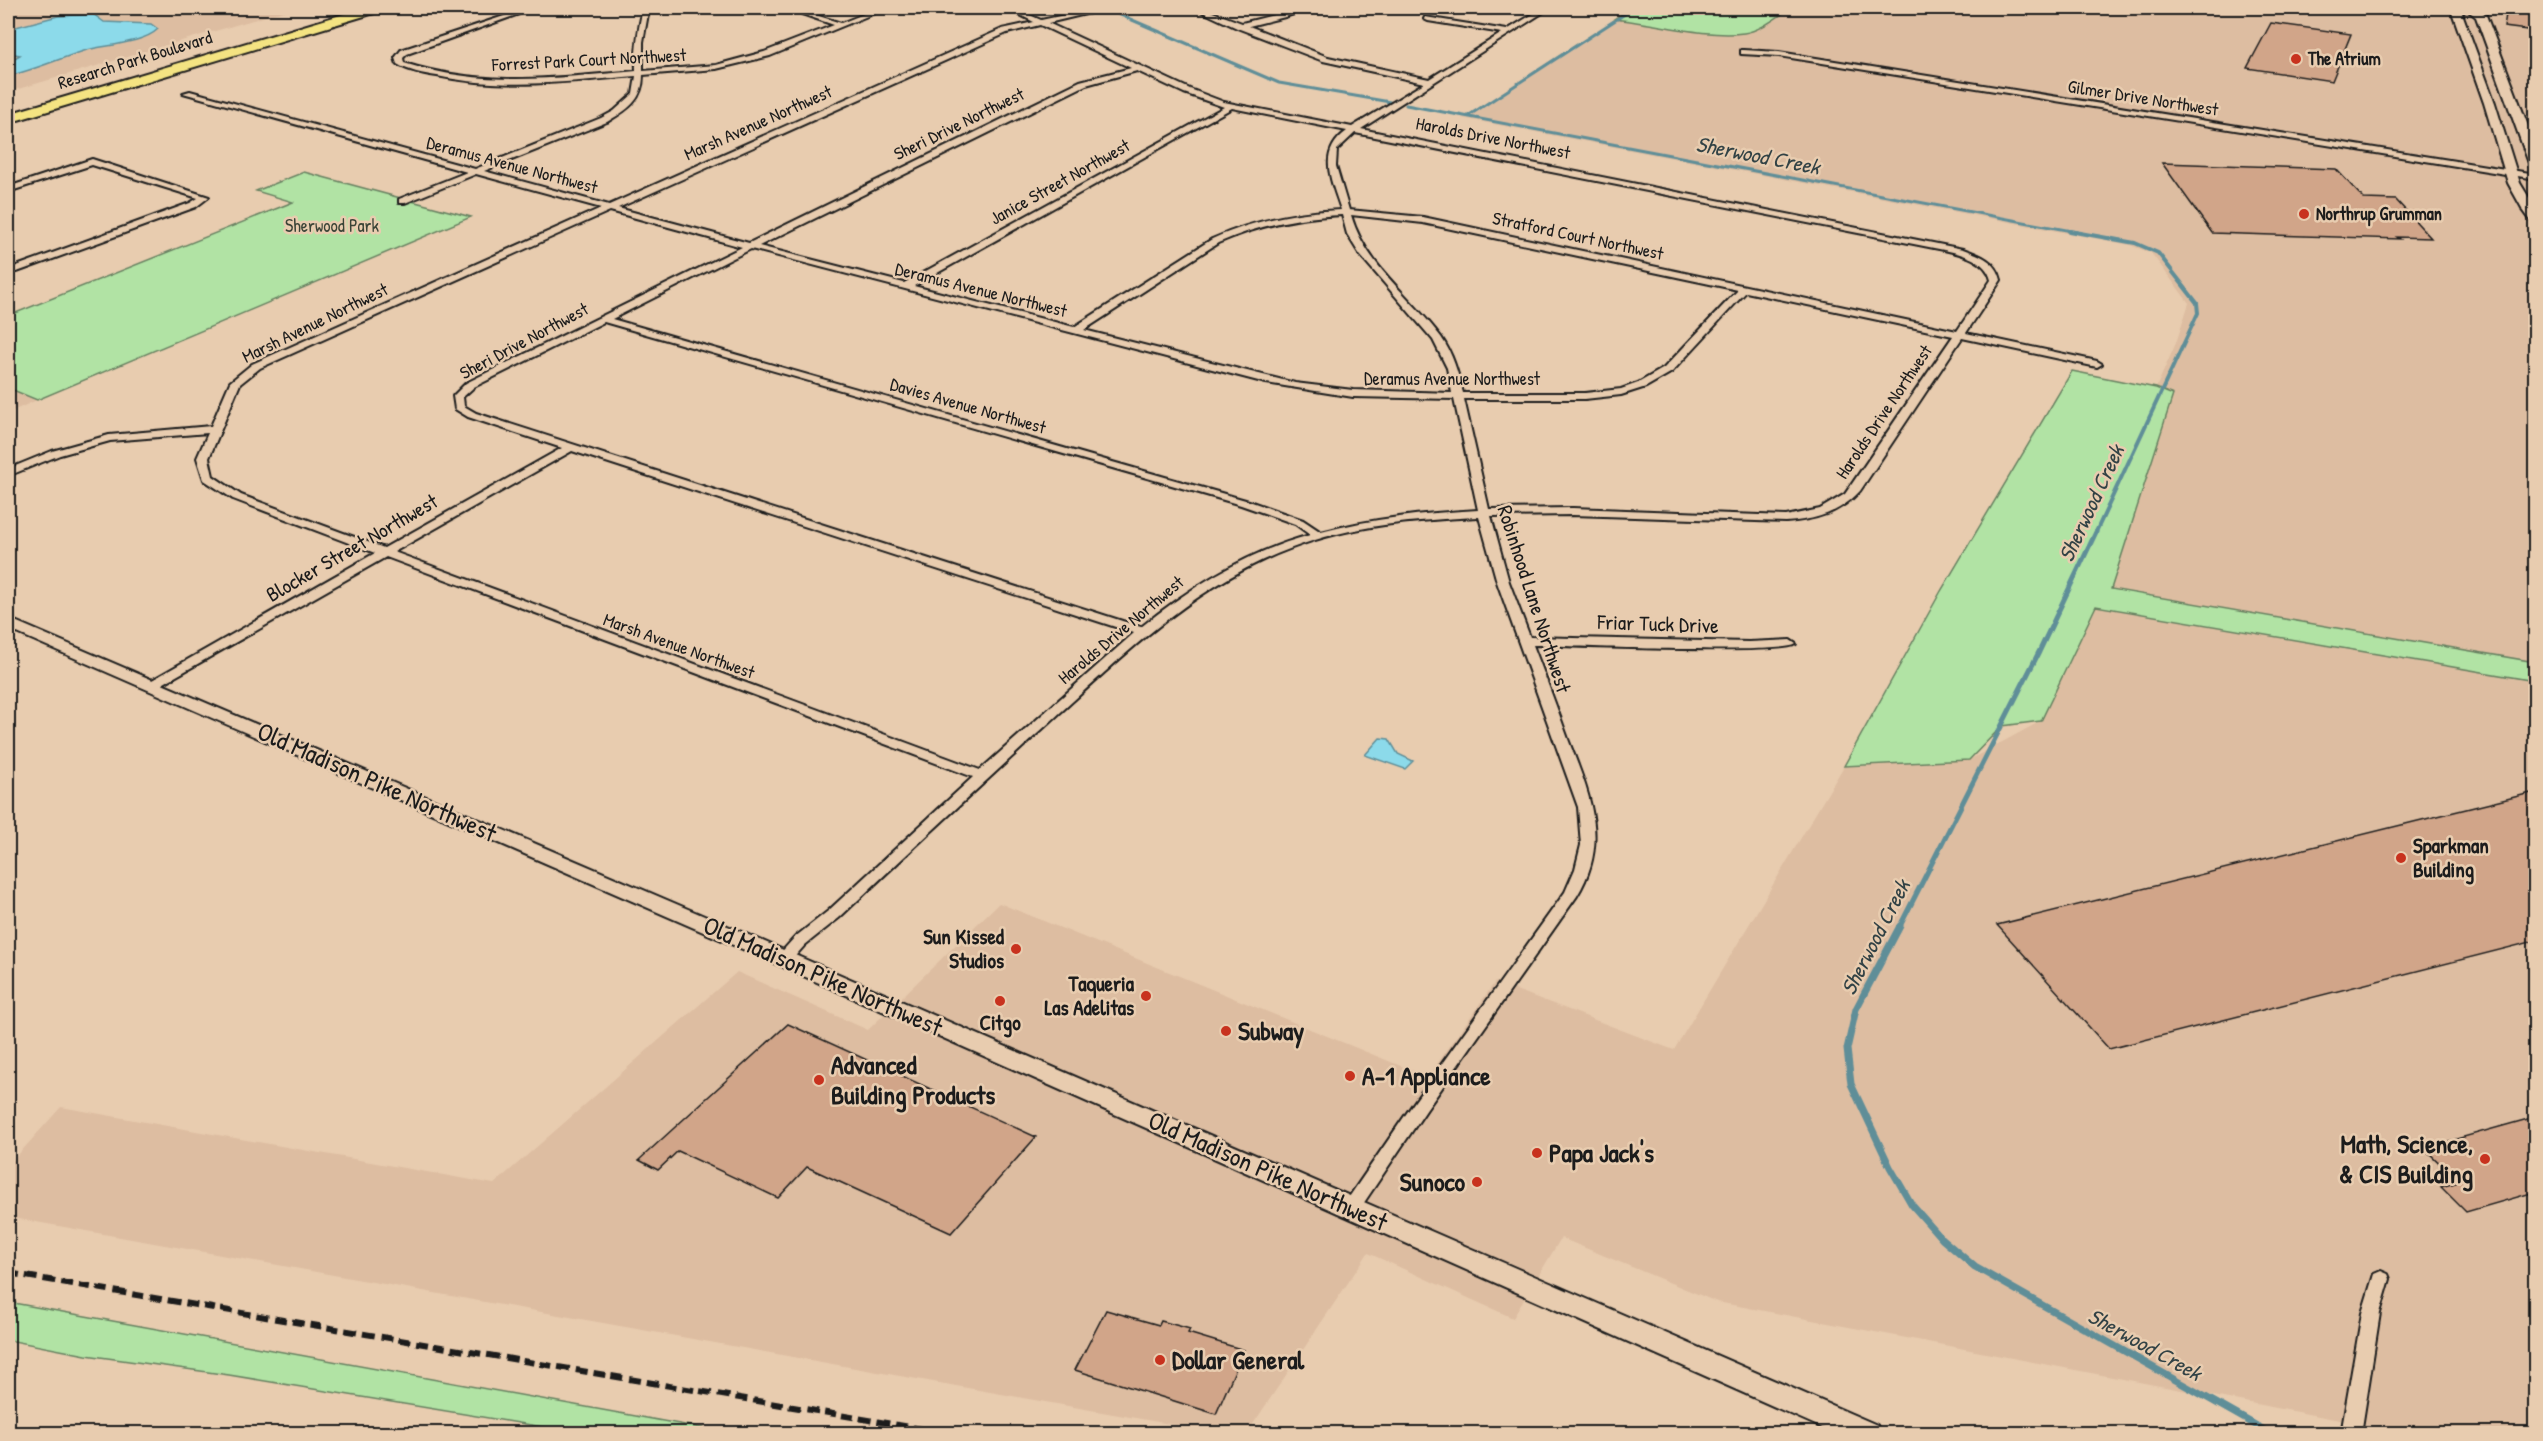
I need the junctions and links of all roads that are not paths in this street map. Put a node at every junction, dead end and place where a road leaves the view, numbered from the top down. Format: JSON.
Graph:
{"nodes":[{"id":1,"x":334,"y":8,"type":"edge"},
{"id":2,"x":376,"y":8,"type":"edge"},
{"id":3,"x":533,"y":8,"type":"edge"},
{"id":4,"x":646,"y":8,"type":"edge"},
{"id":5,"x":799,"y":8,"type":"edge"},
{"id":6,"x":884,"y":8,"type":"edge"},
{"id":7,"x":1009,"y":8,"type":"edge"},
{"id":8,"x":1104,"y":8,"type":"edge"},
{"id":9,"x":1197,"y":8,"type":"edge"},
{"id":10,"x":1308,"y":8,"type":"edge"},
{"id":11,"x":1547,"y":8,"type":"edge"},
{"id":12,"x":2464,"y":8,"type":"edge"},
{"id":13,"x":2471,"y":8,"type":"edge"},
{"id":14,"x":1428,"y":19,"type":"dead end"},
{"id":15,"x":1039,"y":23,"type":"junction"},
{"id":16,"x":841,"y":25,"type":"junction"},
{"id":17,"x":1240,"y":26,"type":"junction"},
{"id":18,"x":1506,"y":32,"type":"junction"},
{"id":19,"x":1744,"y":52,"type":"dead end"},
{"id":20,"x":1139,"y":68,"type":"junction"},
{"id":21,"x":641,"y":74,"type":"junction"},
{"id":22,"x":1432,"y":82,"type":"junction"},
{"id":23,"x":112,"y":88,"type":"junction"},
{"id":24,"x":187,"y":93,"type":"dead end"},
{"id":25,"x":8,"y":105,"type":"edge"},
{"id":26,"x":1231,"y":106,"type":"junction"},
{"id":27,"x":8,"y":119,"type":"edge"},
{"id":28,"x":8,"y":126,"type":"edge"},
{"id":29,"x":1354,"y":130,"type":"junction"},
{"id":30,"x":2535,"y":166,"type":"edge"},
{"id":31,"x":476,"y":172,"type":"junction"},
{"id":32,"x":2511,"y":173,"type":"junction"},
{"id":33,"x":2535,"y":177,"type":"edge"},
{"id":34,"x":8,"y":190,"type":"edge"},
{"id":35,"x":402,"y":201,"type":"dead end"},
{"id":36,"x":608,"y":208,"type":"junction"},
{"id":37,"x":1346,"y":214,"type":"junction"},
{"id":38,"x":2535,"y":218,"type":"edge"},
{"id":39,"x":749,"y":246,"type":"junction"},
{"id":40,"x":10,"y":270,"type":"edge"},
{"id":41,"x":905,"y":287,"type":"junction"},
{"id":42,"x":1744,"y":289,"type":"junction"},
{"id":43,"x":603,"y":319,"type":"junction"},
{"id":44,"x":1075,"y":331,"type":"junction"},
{"id":45,"x":1960,"y":335,"type":"junction"},
{"id":46,"x":2097,"y":364,"type":"dead end"},
{"id":47,"x":1459,"y":396,"type":"junction"},
{"id":48,"x":216,"y":429,"type":"junction"},
{"id":49,"x":571,"y":447,"type":"junction"},
{"id":50,"x":8,"y":473,"type":"edge"},
{"id":51,"x":1484,"y":512,"type":"junction"},
{"id":52,"x":1319,"y":536,"type":"junction"},
{"id":53,"x":383,"y":553,"type":"junction"},
{"id":54,"x":8,"y":623,"type":"edge"},
{"id":55,"x":1144,"y":632,"type":"junction"},
{"id":56,"x":1525,"y":641,"type":"junction"},
{"id":57,"x":1790,"y":644,"type":"dead end"},
{"id":58,"x":152,"y":684,"type":"junction"},
{"id":59,"x":983,"y":776,"type":"junction"},
{"id":60,"x":784,"y":958,"type":"junction"},
{"id":61,"x":1352,"y":1208,"type":"junction"},
{"id":62,"x":2381,"y":1279,"type":"dead end"},
{"id":63,"x":1867,"y":1434,"type":"edge"},
{"id":64,"x":2351,"y":1434,"type":"edge"}],
"edges":[{"from":1,"to":25,"type":"highway","name":"Research Park Boulevard"},
{"from":2,"to":23,"type":"highway","name":"Research Park Boulevard"},
{"from":3,"to":21,"type":"street","name":"Forrest Park Court Northwest"},
{"from":4,"to":21,"type":"street"},
{"from":5,"to":16,"type":"street"},
{"from":6,"to":16,"type":"street","name":"Forrest Park Court Northwest"},
{"from":7,"to":15,"type":"street","name":"Harolds Drive Northwest"},
{"from":8,"to":15,"type":"street","name":"Marsh Avenue Northwest"},
{"from":9,"to":17,"type":"street"},
{"from":10,"to":17,"type":"street"},
{"from":11,"to":18,"type":"street","name":"Robinhood Lane Northwest"},
{"from":12,"to":32,"type":"main road"},
{"from":13,"to":30,"type":"main road"},
{"from":14,"to":18,"type":"street"},
{"from":15,"to":20,"type":"street","name":"Harolds Drive Northwest"},
{"from":15,"to":36,"type":"street","name":"Marsh Avenue Northwest"},
{"from":16,"to":21,"type":"street","name":"Forrest Park Court Northwest"},
{"from":17,"to":22,"type":"street"},
{"from":18,"to":22,"type":"street","name":"Robinhood Lane Northwest"},
{"from":19,"to":32,"type":"street","name":"Gilmer Drive Northwest"},
{"from":20,"to":26,"type":"street","name":"Harolds Drive Northwest"},
{"from":20,"to":39,"type":"street","name":"Sheri Drive Northwest"},
{"from":21,"to":31,"type":"street"},
{"from":22,"to":29,"type":"street","name":"Robinhood Lane Northwest"},
{"from":23,"to":27,"type":"highway","name":"Research Park Boulevard"},
{"from":23,"to":28,"type":"highway"},
{"from":24,"to":31,"type":"street","name":"Deramus Avenue Northwest"},
{"from":26,"to":29,"type":"street","name":"Harolds Drive Northwest"},
{"from":26,"to":41,"type":"street","name":"Janice Street Northwest"},
{"from":29,"to":37,"type":"street","name":"Robinhood Lane Northwest"},
{"from":29,"to":45,"type":"street","name":"Harolds Drive Northwest"},
{"from":31,"to":35,"type":"street"},
{"from":31,"to":36,"type":"street","name":"Deramus Avenue Northwest"},
{"from":32,"to":33,"type":"street","name":"Gilmer Drive Northwest"},
{"from":32,"to":38,"type":"main road"},
{"from":34,"to":40,"type":"street"},
{"from":36,"to":39,"type":"street","name":"Deramus Avenue Northwest"},
{"from":36,"to":48,"type":"street","name":"Marsh Avenue Northwest"},
{"from":37,"to":42,"type":"street","name":"Stratford Court Northwest"},
{"from":37,"to":44,"type":"street","name":"Stratford Court Northwest"},
{"from":37,"to":47,"type":"street","name":"Robinhood Lane Northwest"},
{"from":39,"to":41,"type":"street","name":"Deramus Avenue Northwest"},
{"from":39,"to":43,"type":"street","name":"Sheri Drive Northwest"},
{"from":41,"to":44,"type":"street","name":"Deramus Avenue Northwest"},
{"from":42,"to":45,"type":"street","name":"Stratford Court Northwest"},
{"from":42,"to":47,"type":"street","name":"Deramus Avenue Northwest"},
{"from":43,"to":49,"type":"street","name":"Sheri Drive Northwest"},
{"from":43,"to":52,"type":"street","name":"Davies Avenue Northwest"},
{"from":44,"to":47,"type":"street","name":"Deramus Avenue Northwest"},
{"from":45,"to":46,"type":"street","name":"Stratford Court Northwest"},
{"from":45,"to":51,"type":"street","name":"Harolds Drive Northwest"},
{"from":47,"to":51,"type":"street","name":"Robinhood Lane Northwest"},
{"from":48,"to":50,"type":"street"},
{"from":48,"to":53,"type":"street","name":"Marsh Avenue Northwest"},
{"from":49,"to":53,"type":"street","name":"Blocker Street Northwest"},
{"from":49,"to":55,"type":"street","name":"Sheri Drive Northwest"},
{"from":51,"to":52,"type":"street","name":"Harolds Drive Northwest"},
{"from":51,"to":56,"type":"street","name":"Robinhood Lane Northwest"},
{"from":52,"to":55,"type":"street","name":"Harolds Drive Northwest"},
{"from":53,"to":58,"type":"street","name":"Blocker Street Northwest"},
{"from":53,"to":59,"type":"street","name":"Marsh Avenue Northwest"},
{"from":54,"to":58,"type":"main road","name":"Old Madison Pike Northwest"},
{"from":55,"to":59,"type":"street","name":"Harolds Drive Northwest"},
{"from":56,"to":57,"type":"street","name":"Friar Tuck Drive"},
{"from":56,"to":61,"type":"street","name":"Robinhood Lane Northwest"},
{"from":58,"to":60,"type":"main road","name":"Old Madison Pike Northwest"},
{"from":59,"to":60,"type":"street","name":"Harolds Drive Northwest"},
{"from":60,"to":61,"type":"main road","name":"Old Madison Pike Northwest"},
{"from":61,"to":63,"type":"main road","name":"Old Madison Pike Northwest"},
{"from":62,"to":64,"type":"street"}]}
